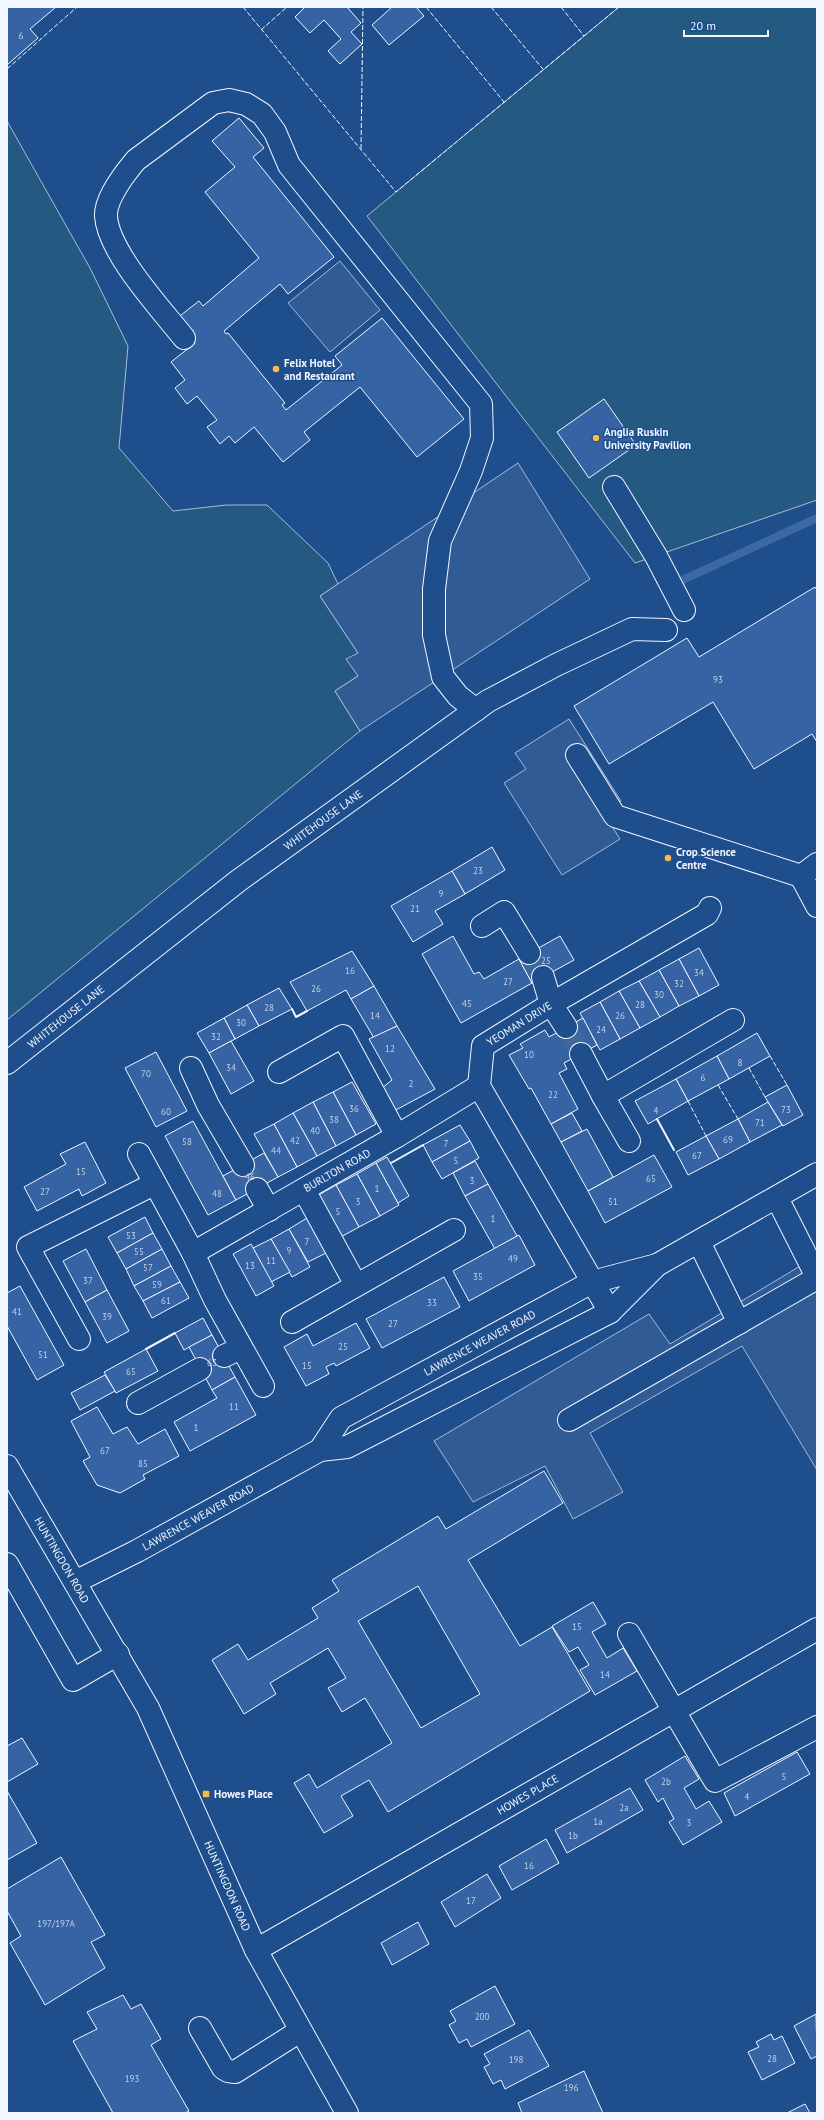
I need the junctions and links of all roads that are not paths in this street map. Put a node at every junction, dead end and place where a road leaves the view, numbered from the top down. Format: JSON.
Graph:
{"nodes":[{"id":1,"x":184,"y":338,"type":"dead end"},
{"id":2,"x":614,"y":487,"type":"dead end"},
{"id":3,"x":684,"y":610,"type":"dead end"},
{"id":4,"x":666,"y":630,"type":"dead end"},
{"id":5,"x":476,"y":710,"type":"junction"},
{"id":6,"x":577,"y":755,"type":"dead end"},
{"id":7,"x":809,"y":870,"type":"edge"},
{"id":8,"x":817,"y":906,"type":"edge"},
{"id":9,"x":710,"y":908,"type":"dead end"},
{"id":10,"x":482,"y":926,"type":"dead end"},
{"id":11,"x":529,"y":953,"type":"tunnel mouth"},
{"id":12,"x":543,"y":977,"type":"tunnel mouth"},
{"id":13,"x":551,"y":1004,"type":"junction"},
{"id":14,"x":733,"y":1020,"type":"dead end"},
{"id":15,"x":566,"y":1027,"type":"tunnel mouth"},
{"id":16,"x":581,"y":1054,"type":"tunnel mouth"},
{"id":17,"x":7,"y":1063,"type":"edge"},
{"id":18,"x":191,"y":1068,"type":"dead end"},
{"id":19,"x":279,"y":1072,"type":"dead end"},
{"id":20,"x":479,"y":1086,"type":"junction"},
{"id":21,"x":603,"y":1096,"type":"junction"},
{"id":22,"x":397,"y":1136,"type":"junction"},
{"id":23,"x":629,"y":1141,"type":"dead end"},
{"id":24,"x":139,"y":1154,"type":"dead end"},
{"id":25,"x":243,"y":1165,"type":"tunnel mouth"},
{"id":26,"x":817,"y":1174,"type":"edge"},
{"id":27,"x":154,"y":1184,"type":"junction"},
{"id":28,"x":257,"y":1189,"type":"tunnel mouth"},
{"id":29,"x":304,"y":1190,"type":"junction"},
{"id":30,"x":777,"y":1198,"type":"junction"},
{"id":31,"x":269,"y":1210,"type":"junction"},
{"id":32,"x":454,"y":1230,"type":"dead end"},
{"id":33,"x":698,"y":1242,"type":"junction"},
{"id":34,"x":193,"y":1253,"type":"junction"},
{"id":35,"x":657,"y":1265,"type":"junction"},
{"id":36,"x":817,"y":1278,"type":"edge"},
{"id":37,"x":592,"y":1282,"type":"junction"},
{"id":38,"x":356,"y":1285,"type":"junction"},
{"id":39,"x":610,"y":1312,"type":"junction"},
{"id":40,"x":292,"y":1322,"type":"dead end"},
{"id":41,"x":740,"y":1323,"type":"junction"},
{"id":42,"x":79,"y":1339,"type":"dead end"},
{"id":43,"x":200,"y":1369,"type":"dead end"},
{"id":44,"x":263,"y":1386,"type":"dead end"},
{"id":45,"x":138,"y":1403,"type":"dead end"},
{"id":46,"x":569,"y":1420,"type":"dead end"},
{"id":47,"x":320,"y":1450,"type":"junction"},
{"id":48,"x":7,"y":1466,"type":"edge"},
{"id":49,"x":7,"y":1564,"type":"edge"},
{"id":50,"x":75,"y":1582,"type":"junction"},
{"id":51,"x":817,"y":1630,"type":"edge"},
{"id":52,"x":629,"y":1634,"type":"dead end"},
{"id":53,"x":118,"y":1654,"type":"junction"},
{"id":54,"x":674,"y":1710,"type":"junction"},
{"id":55,"x":817,"y":1727,"type":"edge"},
{"id":56,"x":256,"y":1950,"type":"junction"},
{"id":57,"x":200,"y":2028,"type":"dead end"},
{"id":58,"x":300,"y":2031,"type":"junction"},
{"id":59,"x":347,"y":2113,"type":"edge"}],
"edges":[{"from":1,"to":5,"type":"street"},
{"from":2,"to":3,"type":"street"},
{"from":4,"to":5,"type":"street","name":"WHITEHOUSE LANE"},
{"from":5,"to":17,"type":"street","name":"WHITEHOUSE LANE"},
{"from":6,"to":7,"type":"street"},
{"from":7,"to":8,"type":"street"},
{"from":9,"to":13,"type":"street","name":"YEOMAN DRIVE"},
{"from":10,"to":11,"type":"street"},
{"from":12,"to":13,"type":"street"},
{"from":13,"to":15,"type":"street"},
{"from":13,"to":20,"type":"street","name":"YEOMAN DRIVE"},
{"from":14,"to":21,"type":"street"},
{"from":16,"to":21,"type":"street"},
{"from":18,"to":25,"type":"street"},
{"from":19,"to":22,"type":"street"},
{"from":20,"to":22,"type":"street","name":"BURLTON ROAD"},
{"from":20,"to":37,"type":"street"},
{"from":21,"to":23,"type":"street"},
{"from":22,"to":29,"type":"street","name":"BURLTON ROAD"},
{"from":24,"to":27,"type":"street"},
{"from":26,"to":30,"type":"street","name":"LAWRENCE WEAVER ROAD"},
{"from":27,"to":34,"type":"street"},
{"from":27,"to":42,"type":"street"},
{"from":28,"to":31,"type":"street"},
{"from":29,"to":31,"type":"street","name":"BURLTON ROAD"},
{"from":29,"to":38,"type":"street"},
{"from":30,"to":33,"type":"street","name":"LAWRENCE WEAVER ROAD"},
{"from":30,"to":36,"type":"street"},
{"from":31,"to":34,"type":"street","name":"BURLTON ROAD"},
{"from":32,"to":38,"type":"street"},
{"from":33,"to":35,"type":"street","name":"LAWRENCE WEAVER ROAD"},
{"from":33,"to":41,"type":"street"},
{"from":34,"to":44,"type":"street"},
{"from":35,"to":37,"type":"street","name":"LAWRENCE WEAVER ROAD"},
{"from":35,"to":39,"type":"street","name":"LAWRENCE WEAVER ROAD"},
{"from":36,"to":41,"type":"street"},
{"from":37,"to":39,"type":"street"},
{"from":37,"to":47,"type":"street","name":"LAWRENCE WEAVER ROAD"},
{"from":38,"to":40,"type":"street"},
{"from":39,"to":47,"type":"street","name":"LAWRENCE WEAVER ROAD"},
{"from":41,"to":46,"type":"street"},
{"from":43,"to":45,"type":"street"},
{"from":47,"to":50,"type":"street","name":"LAWRENCE WEAVER ROAD"},
{"from":48,"to":50,"type":"street","name":"HUNTINGDON ROAD"},
{"from":49,"to":53,"type":"street"},
{"from":50,"to":53,"type":"street","name":"HUNTINGDON ROAD"},
{"from":51,"to":54,"type":"street","name":"HOWES PLACE"},
{"from":52,"to":54,"type":"street"},
{"from":53,"to":56,"type":"street","name":"HUNTINGDON ROAD"},
{"from":54,"to":55,"type":"street"},
{"from":54,"to":56,"type":"street","name":"HOWES PLACE"},
{"from":56,"to":58,"type":"street","name":"HUNTINGDON ROAD"},
{"from":57,"to":58,"type":"street"},
{"from":58,"to":59,"type":"street","name":"HUNTINGDON ROAD"}]}
